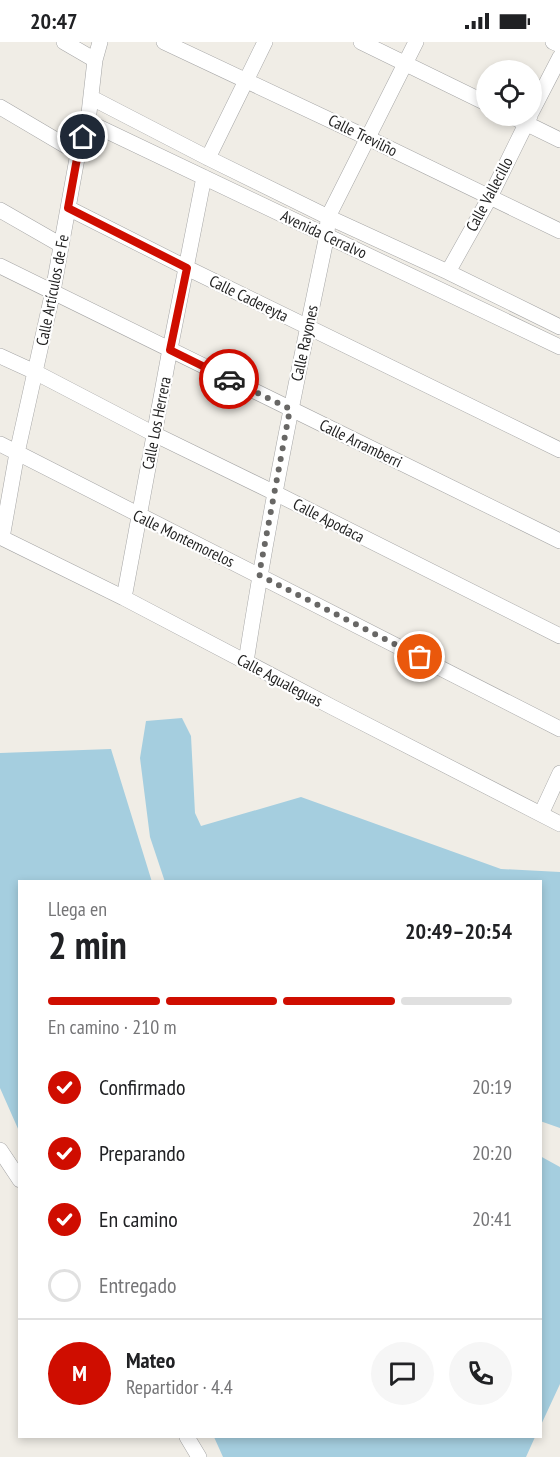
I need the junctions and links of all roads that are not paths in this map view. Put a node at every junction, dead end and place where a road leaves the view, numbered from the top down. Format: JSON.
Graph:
{"nodes":[{"id":1,"x":64,"y":42,"type":"edge"},
{"id":2,"x":100,"y":42,"type":"edge"},
{"id":3,"x":164,"y":42,"type":"edge"},
{"id":4,"x":265,"y":42,"type":"edge"},
{"id":5,"x":361,"y":42,"type":"edge"},
{"id":6,"x":416,"y":42,"type":"edge"},
{"id":7,"x":553,"y":42,"type":"edge"},
{"id":8,"x":560,"y":45,"type":"edge"},
{"id":9,"x":560,"y":57,"type":"edge"},
{"id":10,"x":95,"y":60,"type":"junction"},
{"id":11,"x":405,"y":63,"type":"junction"},
{"id":12,"x":246,"y":79,"type":"junction"},
{"id":13,"x":542,"y":92,"type":"edge"},
{"id":14,"x":92,"y":98,"type":"junction"},
{"id":15,"x":476,"y":98,"type":"edge"},
{"id":16,"x":0,"y":106,"type":"edge"},
{"id":17,"x":88,"y":122,"type":"junction"},
{"id":18,"x":525,"y":126,"type":"edge"},
{"id":19,"x":541,"y":126,"type":"edge"},
{"id":20,"x":368,"y":138,"type":"junction"},
{"id":21,"x":560,"y":140,"type":"edge"},
{"id":22,"x":78,"y":153,"type":"junction"},
{"id":23,"x":208,"y":158,"type":"junction"},
{"id":24,"x":204,"y":177,"type":"junction"},
{"id":25,"x":490,"y":197,"type":"junction"},
{"id":26,"x":68,"y":208,"type":"junction"},
{"id":27,"x":0,"y":210,"type":"edge"},
{"id":28,"x":328,"y":217,"type":"junction"},
{"id":29,"x":560,"y":231,"type":"edge"},
{"id":30,"x":327,"y":235,"type":"junction"},
{"id":31,"x":61,"y":245,"type":"junction"},
{"id":32,"x":0,"y":266,"type":"edge"},
{"id":33,"x":187,"y":268,"type":"junction"},
{"id":34,"x":448,"y":272,"type":"junction"},
{"id":35,"x":53,"y":291,"type":"junction"},
{"id":36,"x":307,"y":326,"type":"junction"},
{"id":37,"x":560,"y":327,"type":"edge"},
{"id":38,"x":560,"y":347,"type":"edge"},
{"id":39,"x":170,"y":350,"type":"junction"},
{"id":40,"x":0,"y":356,"type":"edge"},
{"id":41,"x":35,"y":372,"type":"junction"},
{"id":42,"x":290,"y":409,"type":"junction"},
{"id":43,"x":154,"y":434,"type":"junction"},
{"id":44,"x":0,"y":444,"type":"edge"},
{"id":45,"x":560,"y":450,"type":"edge"},
{"id":46,"x":17,"y":453,"type":"junction"},
{"id":47,"x":275,"y":493,"type":"junction"},
{"id":48,"x":139,"y":516,"type":"junction"},
{"id":49,"x":1,"y":538,"type":"edge"},
{"id":50,"x":560,"y":541,"type":"edge"},
{"id":51,"x":259,"y":575,"type":"junction"},
{"id":52,"x":124,"y":598,"type":"junction"},
{"id":53,"x":560,"y":636,"type":"edge"},
{"id":54,"x":246,"y":662,"type":"junction"},
{"id":55,"x":560,"y":729,"type":"edge"},
{"id":56,"x":560,"y":773,"type":"edge"},
{"id":57,"x":541,"y":814,"type":"junction"},
{"id":58,"x":560,"y":824,"type":"edge"},
{"id":59,"x":0,"y":1150,"type":"edge"},
{"id":60,"x":18,"y":1177,"type":"edge"},
{"id":61,"x":188,"y":1438,"type":"edge"},
{"id":62,"x":200,"y":1457,"type":"edge"}],
"edges":[{"from":1,"to":10,"type":"street"},
{"from":2,"to":10,"type":"street","name":"Calle Artículos de Fe"},
{"from":3,"to":12,"type":"street","name":"Calle Trevilño"},
{"from":4,"to":12,"type":"street"},
{"from":5,"to":11,"type":"street"},
{"from":6,"to":11,"type":"street","name":"Calle Rayones"},
{"from":7,"to":8,"type":"street"},
{"from":9,"to":13,"type":"street","name":"Calle Vallecillo"},
{"from":10,"to":14,"type":"street","name":"Calle Artículos de Fe"},
{"from":11,"to":15,"type":"street"},
{"from":11,"to":20,"type":"street","name":"Calle Rayones"},
{"from":12,"to":20,"type":"street","name":"Calle Trevilño"},
{"from":12,"to":23,"type":"street"},
{"from":14,"to":17,"type":"street","name":"Calle Artículos de Fe"},
{"from":14,"to":23,"type":"street","name":"Avenida Cerralvo"},
{"from":16,"to":22,"type":"street"},
{"from":17,"to":22,"type":"street","name":"Calle Artículos de Fe"},
{"from":17,"to":24,"type":"street","name":"Avenida Cerralvo"},
{"from":18,"to":25,"type":"street","name":"Calle Vallecillo"},
{"from":19,"to":21,"type":"street"},
{"from":20,"to":25,"type":"street","name":"Calle Trevilño"},
{"from":20,"to":28,"type":"street","name":"Calle Rayones"},
{"from":22,"to":26,"type":"street","name":"Calle Artículos de Fe"},
{"from":23,"to":28,"type":"street","name":"Avenida Cerralvo"},
{"from":24,"to":30,"type":"street","name":"Avenida Cerralvo"},
{"from":24,"to":33,"type":"street","name":"Calle Los Herrera"},
{"from":25,"to":29,"type":"street","name":"Calle Trevilño"},
{"from":25,"to":34,"type":"street","name":"Calle Vallecillo"},
{"from":26,"to":31,"type":"street","name":"Calle Artículos de Fe"},
{"from":26,"to":33,"type":"street","name":"Calle Cadereyta"},
{"from":27,"to":31,"type":"street"},
{"from":28,"to":30,"type":"street","name":"Calle Rayones"},
{"from":28,"to":34,"type":"street","name":"Avenida Cerralvo"},
{"from":30,"to":36,"type":"street","name":"Calle Rayones"},
{"from":30,"to":38,"type":"street","name":"Avenida Cerralvo"},
{"from":31,"to":35,"type":"street","name":"Calle Artículos de Fe"},
{"from":32,"to":35,"type":"street","name":"Calle Arramberri"},
{"from":33,"to":36,"type":"street","name":"Calle Cadereyta"},
{"from":33,"to":39,"type":"street","name":"Calle Los Herrera"},
{"from":34,"to":37,"type":"street","name":"Avenida Cerralvo"},
{"from":35,"to":39,"type":"street","name":"Calle Arramberri"},
{"from":35,"to":41,"type":"street","name":"Calle Artículos de Fe"},
{"from":36,"to":42,"type":"street","name":"Calle Rayones"},
{"from":36,"to":45,"type":"street","name":"Calle Cadereyta"},
{"from":39,"to":42,"type":"street","name":"Calle Arramberri"},
{"from":39,"to":43,"type":"street","name":"Calle Los Herrera"},
{"from":40,"to":41,"type":"street","name":"Calle Apodaca"},
{"from":41,"to":43,"type":"street","name":"Calle Apodaca"},
{"from":41,"to":46,"type":"street","name":"Calle Artículos de Fe"},
{"from":42,"to":47,"type":"street","name":"Calle Rayones"},
{"from":42,"to":50,"type":"street","name":"Calle Arramberri"},
{"from":43,"to":47,"type":"street","name":"Calle Apodaca"},
{"from":43,"to":48,"type":"street","name":"Calle Los Herrera"},
{"from":44,"to":46,"type":"street","name":"Calle Montemorelos"},
{"from":46,"to":48,"type":"street","name":"Calle Montemorelos"},
{"from":46,"to":49,"type":"street","name":"Calle Artículos de Fe"},
{"from":47,"to":51,"type":"street","name":"Calle Rayones"},
{"from":47,"to":53,"type":"street","name":"Calle Apodaca"},
{"from":48,"to":51,"type":"street","name":"Calle Montemorelos"},
{"from":48,"to":52,"type":"street","name":"Calle Los Herrera"},
{"from":49,"to":52,"type":"street","name":"Calle Agualeguas"},
{"from":51,"to":54,"type":"street","name":"Calle Rayones"},
{"from":51,"to":55,"type":"street","name":"Calle Montemorelos"},
{"from":52,"to":54,"type":"street","name":"Calle Agualeguas"},
{"from":54,"to":57,"type":"street","name":"Calle Agualeguas"},
{"from":56,"to":57,"type":"street"},
{"from":57,"to":58,"type":"street","name":"Calle Agualeguas"},
{"from":59,"to":60,"type":"street"},
{"from":61,"to":62,"type":"street"}]}
